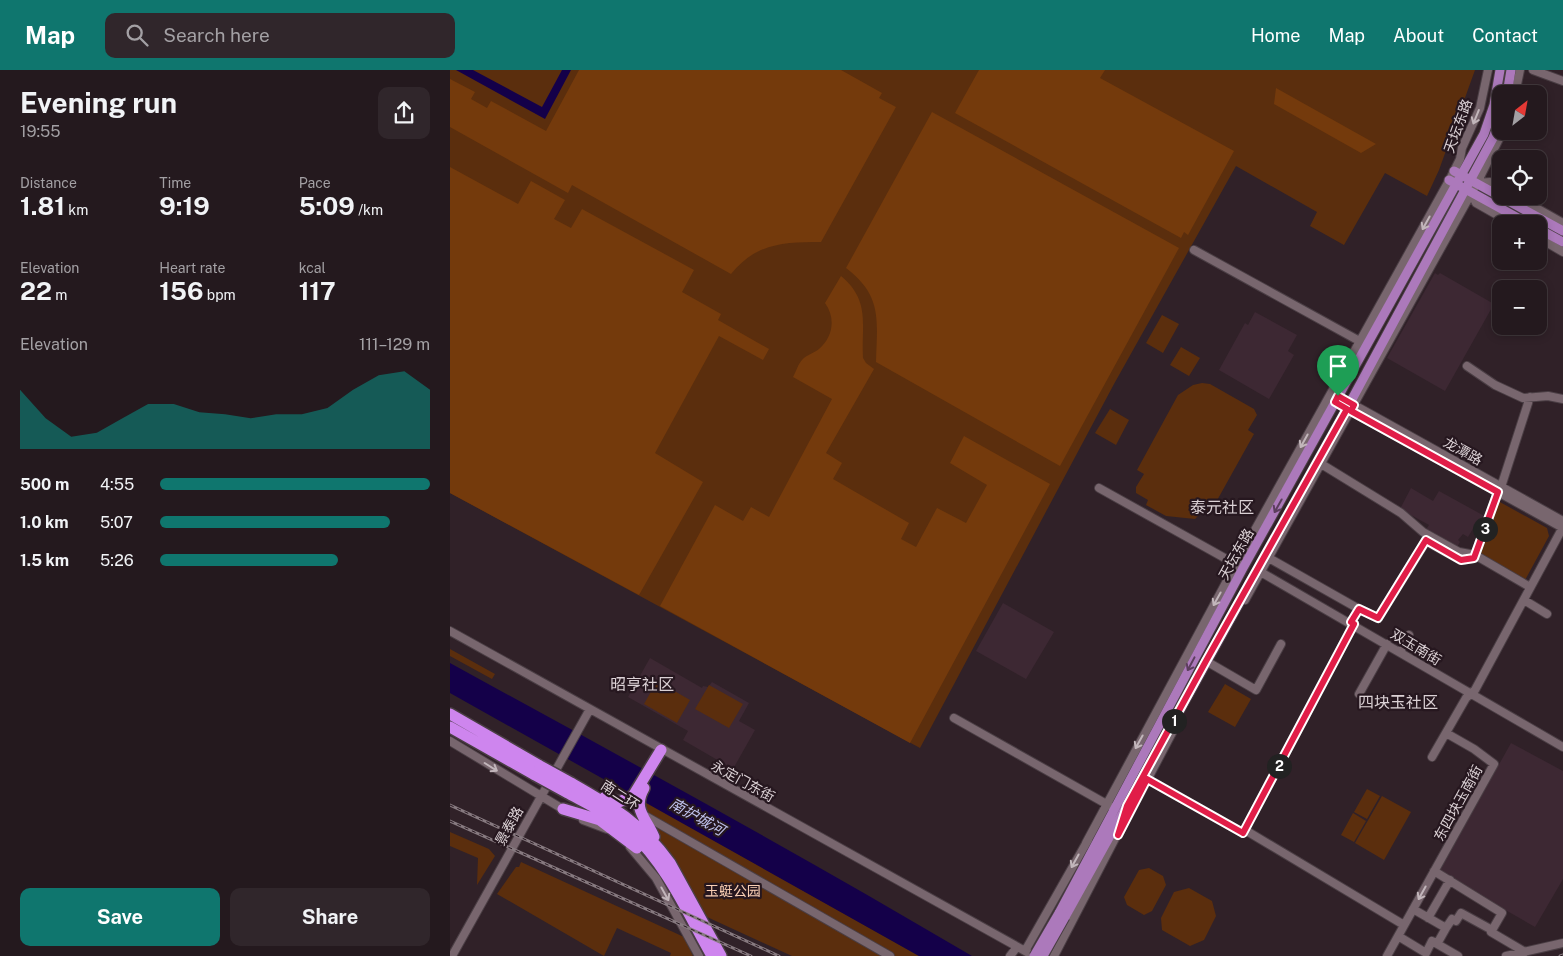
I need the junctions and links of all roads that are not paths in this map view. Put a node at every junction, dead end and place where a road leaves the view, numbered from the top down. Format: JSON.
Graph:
{"nodes":[{"id":1,"x":1488,"y":70,"type":"edge"},
{"id":2,"x":1500,"y":70,"type":"edge"},
{"id":3,"x":1511,"y":70,"type":"edge"},
{"id":4,"x":1520,"y":70,"type":"edge"},
{"id":5,"x":1533,"y":70,"type":"edge"},
{"id":6,"x":1542,"y":70,"type":"edge"},
{"id":7,"x":1563,"y":80,"type":"edge"},
{"id":8,"x":1508,"y":85,"type":"edge"},
{"id":9,"x":1517,"y":85,"type":"edge"},
{"id":10,"x":1493,"y":140,"type":"edge"},
{"id":11,"x":1498,"y":140,"type":"edge"},
{"id":12,"x":1458,"y":173,"type":"junction"},
{"id":13,"x":1474,"y":182,"type":"junction"},
{"id":14,"x":1453,"y":183,"type":"junction"},
{"id":15,"x":1492,"y":183,"type":"edge"},
{"id":16,"x":1469,"y":191,"type":"junction"},
{"id":17,"x":1532,"y":205,"type":"edge"},
{"id":18,"x":1497,"y":215,"type":"edge"},
{"id":19,"x":1513,"y":215,"type":"edge"},
{"id":20,"x":1563,"y":222,"type":"edge"},
{"id":21,"x":1563,"y":230,"type":"edge"},
{"id":22,"x":1547,"y":233,"type":"edge"},
{"id":23,"x":1563,"y":242,"type":"edge"},
{"id":24,"x":1547,"y":243,"type":"edge"},
{"id":25,"x":1194,"y":250,"type":"dead end"},
{"id":26,"x":1563,"y":252,"type":"edge"},
{"id":27,"x":1363,"y":343,"type":"junction"},
{"id":28,"x":1467,"y":366,"type":"dead end"},
{"id":29,"x":1530,"y":397,"type":"junction"},
{"id":30,"x":1337,"y":399,"type":"junction"},
{"id":31,"x":1563,"y":399,"type":"edge"},
{"id":32,"x":1351,"y":407,"type":"junction"},
{"id":33,"x":1320,"y":463,"type":"junction"},
{"id":34,"x":1099,"y":488,"type":"dead end"},
{"id":35,"x":1500,"y":490,"type":"junction"},
{"id":36,"x":1563,"y":521,"type":"edge"},
{"id":37,"x":1563,"y":528,"type":"edge"},
{"id":38,"x":1475,"y":555,"type":"junction"},
{"id":39,"x":1267,"y":557,"type":"junction"},
{"id":40,"x":1240,"y":566,"type":"junction"},
{"id":41,"x":1260,"y":571,"type":"junction"},
{"id":42,"x":1530,"y":587,"type":"junction"},
{"id":43,"x":1524,"y":600,"type":"junction"},
{"id":44,"x":1359,"y":609,"type":"junction"},
{"id":45,"x":1547,"y":614,"type":"dead end"},
{"id":46,"x":1353,"y":623,"type":"junction"},
{"id":47,"x":450,"y":631,"type":"edge"},
{"id":48,"x":1409,"y":635,"type":"dead end"},
{"id":49,"x":1281,"y":644,"type":"dead end"},
{"id":50,"x":1387,"y":644,"type":"junction"},
{"id":51,"x":1400,"y":652,"type":"junction"},
{"id":52,"x":1208,"y":662,"type":"junction"},
{"id":53,"x":1359,"y":694,"type":"dead end"},
{"id":54,"x":1472,"y":694,"type":"junction"},
{"id":55,"x":590,"y":709,"type":"junction"},
{"id":56,"x":450,"y":714,"type":"edge"},
{"id":57,"x":954,"y":718,"type":"dead end"},
{"id":58,"x":450,"y":727,"type":"edge"},
{"id":59,"x":1446,"y":732,"type":"junction"},
{"id":60,"x":450,"y":741,"type":"edge"},
{"id":61,"x":1563,"y":747,"type":"edge"},
{"id":62,"x":664,"y":751,"type":"junction"},
{"id":63,"x":1432,"y":757,"type":"dead end"},
{"id":64,"x":655,"y":764,"type":"junction"},
{"id":65,"x":537,"y":770,"type":"junction"},
{"id":66,"x":1145,"y":778,"type":"junction"},
{"id":67,"x":569,"y":787,"type":"junction"},
{"id":68,"x":540,"y":796,"type":"junction"},
{"id":69,"x":1106,"y":803,"type":"junction"},
{"id":70,"x":1127,"y":806,"type":"junction"},
{"id":71,"x":1114,"y":808,"type":"junction"},
{"id":72,"x":563,"y":810,"type":"junction"},
{"id":73,"x":640,"y":811,"type":"junction"},
{"id":74,"x":1244,"y":832,"type":"junction"},
{"id":75,"x":1118,"y":835,"type":"junction"},
{"id":76,"x":1086,"y":843,"type":"junction"},
{"id":77,"x":660,"y":850,"type":"junction"},
{"id":78,"x":1434,"y":871,"type":"junction"},
{"id":79,"x":1450,"y":880,"type":"junction"},
{"id":80,"x":673,"y":888,"type":"junction"},
{"id":81,"x":1413,"y":909,"type":"junction"},
{"id":82,"x":1062,"y":915,"type":"junction"},
{"id":83,"x":1428,"y":918,"type":"junction"},
{"id":84,"x":1404,"y":925,"type":"junction"},
{"id":85,"x":1446,"y":928,"type":"junction"},
{"id":86,"x":1492,"y":930,"type":"junction"},
{"id":87,"x":1035,"y":933,"type":"junction"},
{"id":88,"x":1398,"y":936,"type":"junction"},
{"id":89,"x":1563,"y":942,"type":"edge"},
{"id":90,"x":1437,"y":944,"type":"junction"},
{"id":91,"x":1059,"y":946,"type":"junction"},
{"id":92,"x":1016,"y":947,"type":"junction"},
{"id":93,"x":1025,"y":951,"type":"junction"},
{"id":94,"x":1525,"y":952,"type":"junction"},
{"id":95,"x":452,"y":956,"type":"edge"},
{"id":96,"x":699,"y":956,"type":"edge"},
{"id":97,"x":712,"y":956,"type":"edge"},
{"id":98,"x":720,"y":956,"type":"edge"},
{"id":99,"x":890,"y":956,"type":"edge"},
{"id":100,"x":1010,"y":956,"type":"edge"},
{"id":101,"x":1034,"y":956,"type":"edge"},
{"id":102,"x":1043,"y":956,"type":"edge"},
{"id":103,"x":1054,"y":956,"type":"edge"},
{"id":104,"x":1387,"y":956,"type":"edge"},
{"id":105,"x":1458,"y":956,"type":"edge"},
{"id":106,"x":1506,"y":956,"type":"edge"}],
"edges":[{"from":1,"to":12,"type":"street","name":"天坛东路","one_way":true},
{"from":2,"to":12,"type":"main road","name":"天坛东路"},
{"from":3,"to":8,"type":"main road"},
{"from":4,"to":9,"type":"street"},
{"from":5,"to":7,"type":"street"},
{"from":6,"to":7,"type":"street"},
{"from":10,"to":13,"type":"main road","name":"天坛东路"},
{"from":11,"to":13,"type":"street","name":"天坛东路"},
{"from":12,"to":13,"type":"main road"},
{"from":12,"to":14,"type":"main road","name":"天坛东路"},
{"from":13,"to":15,"type":"street"},
{"from":13,"to":16,"type":"main road","name":"天坛东路"},
{"from":13,"to":21,"type":"main road"},
{"from":14,"to":16,"type":"main road"},
{"from":14,"to":27,"type":"main road","name":"天坛东路","one_way":true},
{"from":16,"to":18,"type":"street"},
{"from":16,"to":19,"type":"main road"},
{"from":16,"to":32,"type":"main road","name":"天坛东路"},
{"from":17,"to":20,"type":"street"},
{"from":22,"to":23,"type":"main road"},
{"from":24,"to":26,"type":"street"},
{"from":25,"to":27,"type":"street"},
{"from":27,"to":30,"type":"main road","name":"天坛东路"},
{"from":27,"to":40,"type":"street","one_way":true},
{"from":28,"to":29,"type":"street"},
{"from":29,"to":31,"type":"street"},
{"from":29,"to":35,"type":"street"},
{"from":30,"to":32,"type":"street","name":"龙潭路"},
{"from":30,"to":40,"type":"main road","name":"天坛东路","one_way":true},
{"from":32,"to":33,"type":"main road","name":"天坛东路"},
{"from":32,"to":35,"type":"street","name":"龙潭路"},
{"from":33,"to":38,"type":"street"},
{"from":33,"to":39,"type":"main road","name":"天坛东路"},
{"from":34,"to":40,"type":"street"},
{"from":35,"to":36,"type":"street","name":"龙潭路"},
{"from":35,"to":37,"type":"street","name":"龙潭路"},
{"from":35,"to":38,"type":"street"},
{"from":37,"to":42,"type":"street"},
{"from":38,"to":42,"type":"street"},
{"from":38,"to":44,"type":"street"},
{"from":39,"to":41,"type":"main road","name":"天坛东路"},
{"from":39,"to":44,"type":"street"},
{"from":40,"to":69,"type":"street","one_way":true},
{"from":40,"to":71,"type":"main road","name":"天坛东路","one_way":true},
{"from":41,"to":46,"type":"street","name":"双玉南街"},
{"from":41,"to":52,"type":"main road","name":"天坛东路"},
{"from":42,"to":43,"type":"street"},
{"from":43,"to":45,"type":"street"},
{"from":43,"to":54,"type":"street"},
{"from":44,"to":46,"type":"street"},
{"from":46,"to":50,"type":"street","name":"双玉南街"},
{"from":46,"to":74,"type":"street"},
{"from":47,"to":55,"type":"street","name":"永定门东街"},
{"from":48,"to":51,"type":"street"},
{"from":49,"to":52,"type":"street"},
{"from":50,"to":51,"type":"street","name":"双玉南街"},
{"from":50,"to":53,"type":"street"},
{"from":51,"to":54,"type":"street","name":"双玉南街"},
{"from":52,"to":66,"type":"main road","name":"天坛东路"},
{"from":54,"to":59,"type":"street"},
{"from":54,"to":61,"type":"street","name":"双玉南街"},
{"from":55,"to":62,"type":"street","name":"永定门东街"},
{"from":55,"to":68,"type":"street","name":"景泰路"},
{"from":56,"to":65,"type":"highway","name":"南二环"},
{"from":57,"to":69,"type":"street"},
{"from":58,"to":65,"type":"highway","name":"南二环"},
{"from":59,"to":63,"type":"street"},
{"from":59,"to":78,"type":"street","name":"东四块玉南街"},
{"from":60,"to":68,"type":"street","one_way":true},
{"from":62,"to":64,"type":"highway"},
{"from":62,"to":92,"type":"street","name":"永定门东街"},
{"from":64,"to":67,"type":"highway"},
{"from":64,"to":73,"type":"highway"},
{"from":65,"to":67,"type":"highway","name":"南二环","bridge":true},
{"from":66,"to":70,"type":"main road","name":"天坛东路"},
{"from":66,"to":74,"type":"street"},
{"from":66,"to":75,"type":"street"},
{"from":67,"to":77,"type":"highway","name":"南二环"},
{"from":67,"to":80,"type":"highway","name":"南二环"},
{"from":68,"to":72,"type":"street"},
{"from":68,"to":95,"type":"street","name":"景泰路"},
{"from":69,"to":71,"type":"street"},
{"from":69,"to":76,"type":"street"},
{"from":70,"to":75,"type":"street"},
{"from":70,"to":82,"type":"main road","name":"天坛东路"},
{"from":71,"to":76,"type":"street"},
{"from":71,"to":82,"type":"main road","name":"天坛东路"},
{"from":72,"to":80,"type":"highway"},
{"from":72,"to":96,"type":"street","one_way":true},
{"from":73,"to":77,"type":"highway"},
{"from":73,"to":99,"type":"street"},
{"from":74,"to":84,"type":"street"},
{"from":75,"to":91,"type":"street"},
{"from":76,"to":87,"type":"street","one_way":true},
{"from":77,"to":98,"type":"highway","name":"南二环"},
{"from":78,"to":79,"type":"street"},
{"from":78,"to":81,"type":"street","name":"东四块玉南街","one_way":true},
{"from":79,"to":83,"type":"street"},
{"from":79,"to":86,"type":"street"},
{"from":80,"to":97,"type":"highway","name":"南二环"},
{"from":81,"to":83,"type":"street"},
{"from":81,"to":84,"type":"street","name":"东四块玉南街"},
{"from":82,"to":101,"type":"main road","bridge":true},
{"from":82,"to":102,"type":"main road","bridge":true},
{"from":83,"to":85,"type":"street"},
{"from":84,"to":88,"type":"street","name":"东四块玉南街"},
{"from":85,"to":86,"type":"street"},
{"from":85,"to":90,"type":"street"},
{"from":86,"to":94,"type":"street"},
{"from":87,"to":91,"type":"street"},
{"from":87,"to":93,"type":"street"},
{"from":88,"to":90,"type":"street"},
{"from":88,"to":104,"type":"street","name":"东四块玉南街"},
{"from":89,"to":94,"type":"street"},
{"from":90,"to":105,"type":"street"},
{"from":91,"to":103,"type":"street"},
{"from":92,"to":93,"type":"street","name":"永定门东街"},
{"from":92,"to":100,"type":"street"},
{"from":93,"to":101,"type":"street","name":"永定门东街"},
{"from":94,"to":106,"type":"street"}]}
